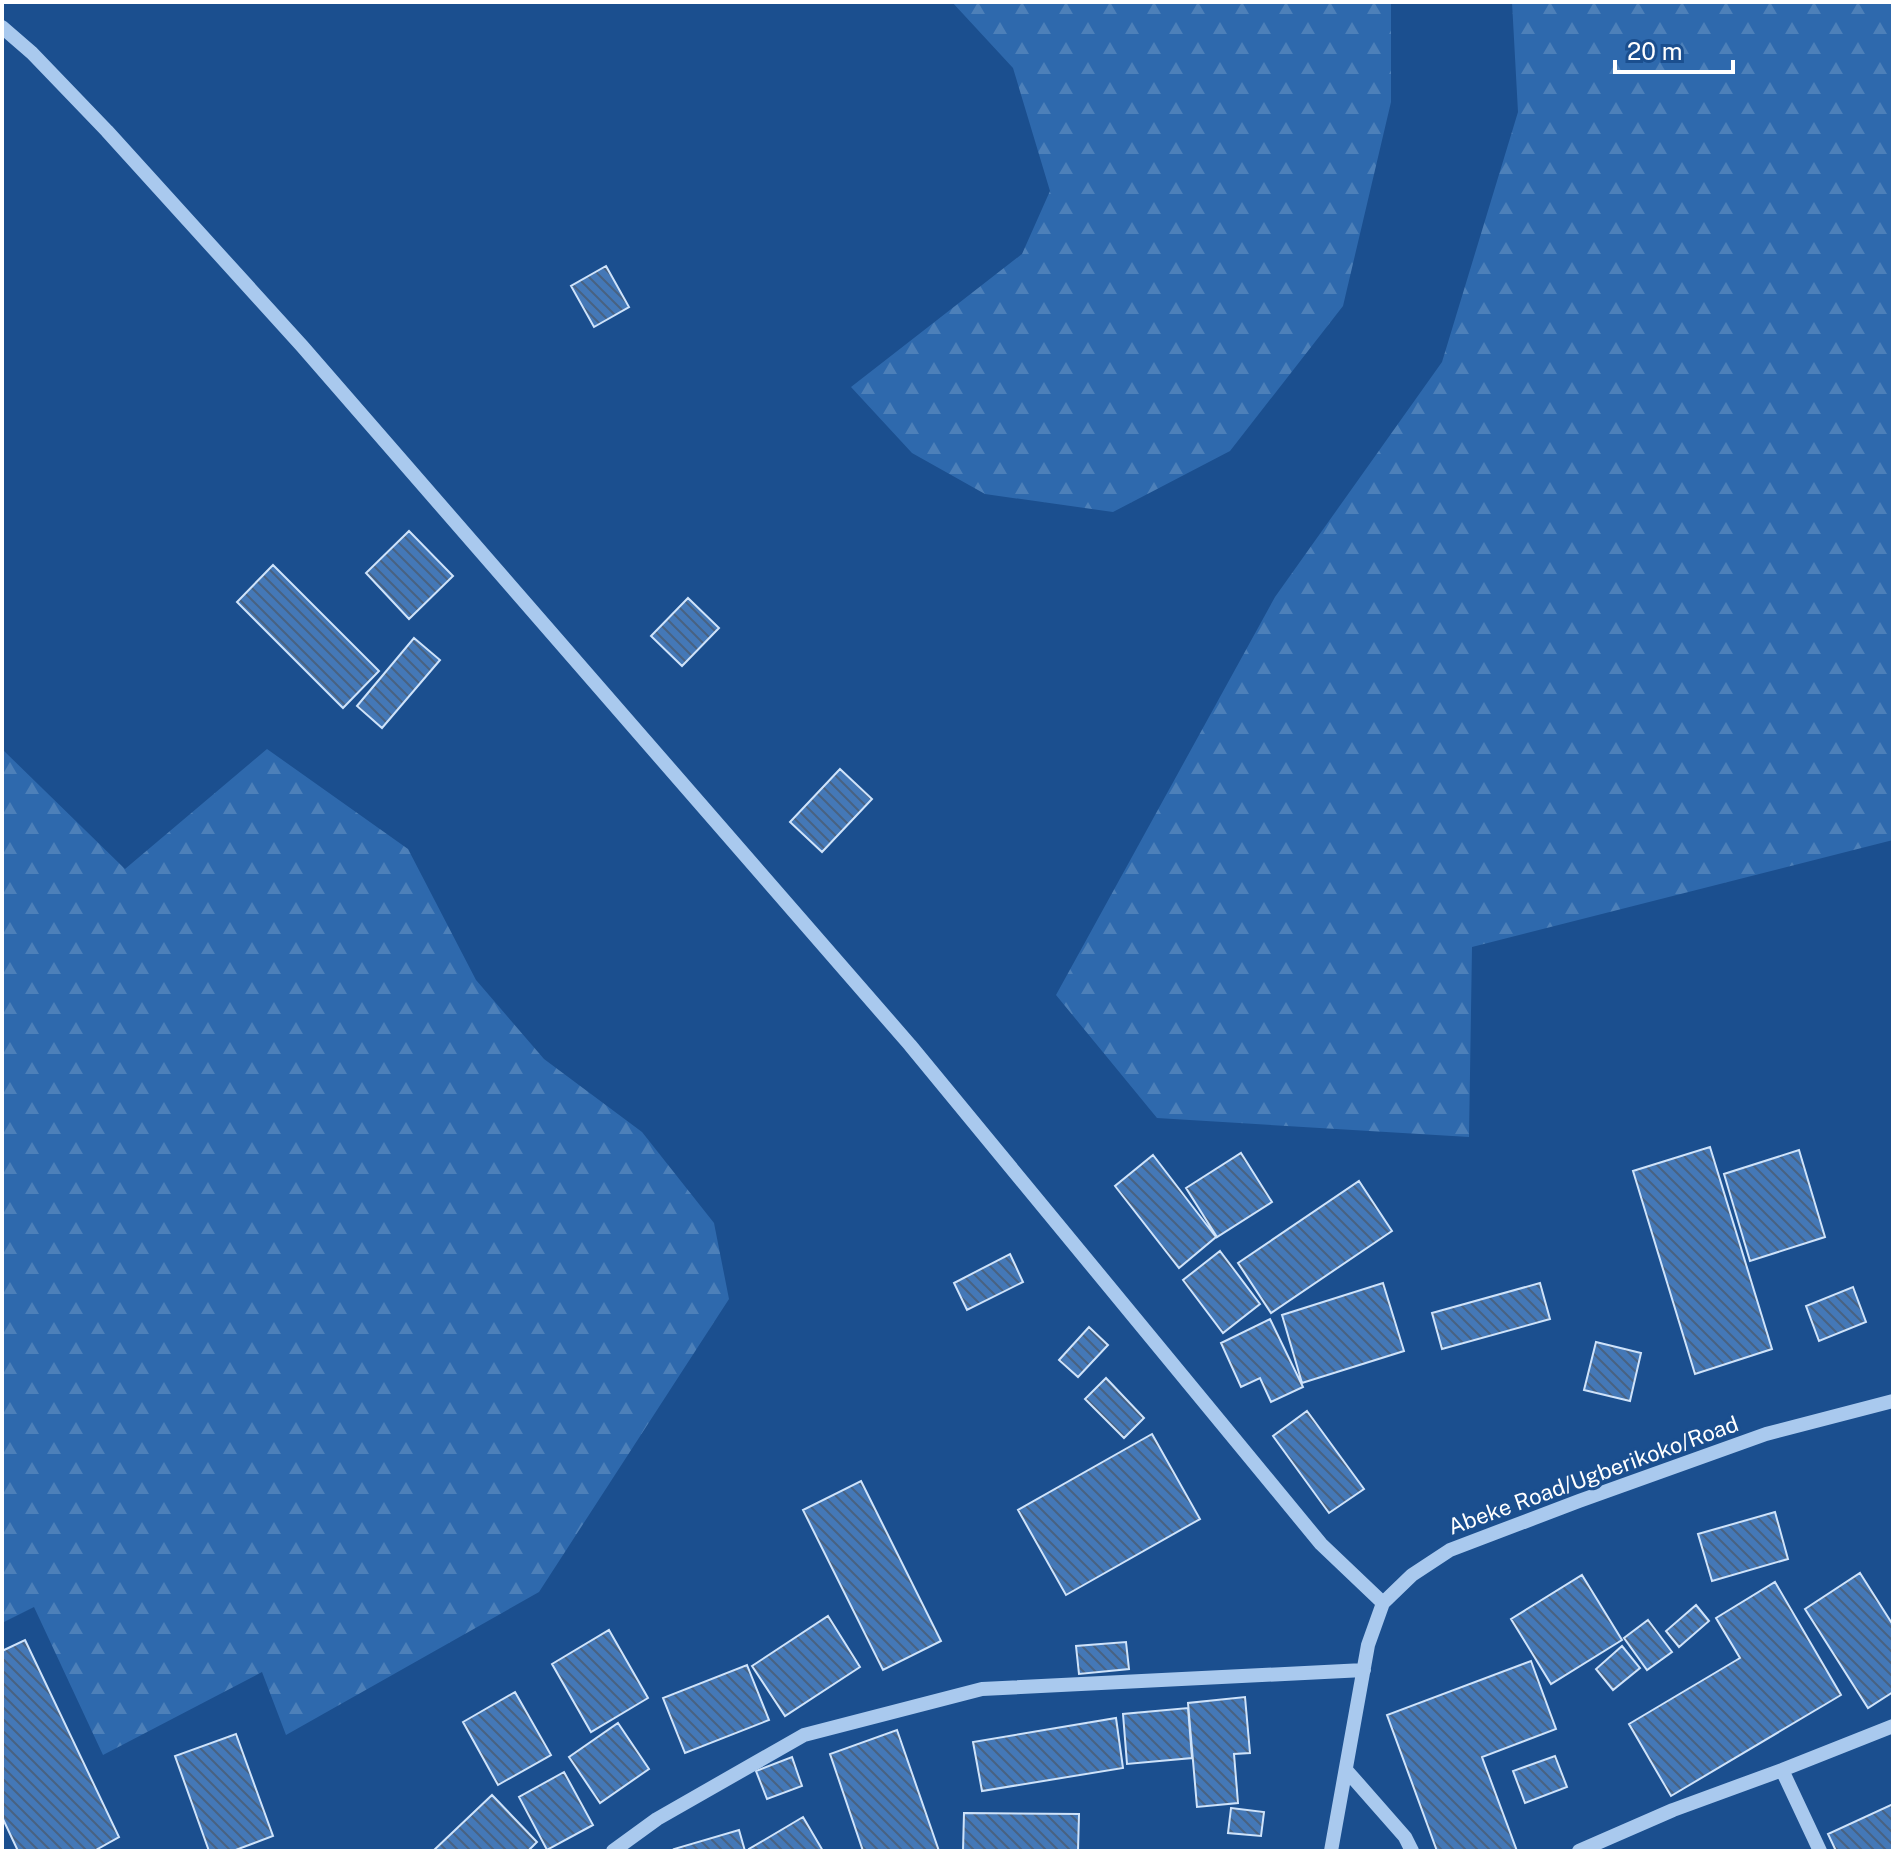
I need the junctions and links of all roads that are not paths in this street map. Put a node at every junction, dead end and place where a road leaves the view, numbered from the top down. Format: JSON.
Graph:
{"nodes":[{"id":1,"x":2,"y":27,"type":"edge"},
{"id":2,"x":1893,"y":1401,"type":"edge"},
{"id":3,"x":1383,"y":1603,"type":"junction"},
{"id":4,"x":1364,"y":1670,"type":"junction"},
{"id":5,"x":1893,"y":1726,"type":"edge"},
{"id":6,"x":1782,"y":1770,"type":"junction"},
{"id":7,"x":1347,"y":1771,"type":"junction"},
{"id":8,"x":613,"y":1851,"type":"edge"},
{"id":9,"x":1331,"y":1851,"type":"edge"},
{"id":10,"x":1412,"y":1851,"type":"edge"},
{"id":11,"x":1579,"y":1851,"type":"edge"},
{"id":12,"x":1820,"y":1851,"type":"edge"}],
"edges":[{"from":1,"to":3,"type":"street"},
{"from":2,"to":3,"type":"street","name":"Abeke Road/Ugberikoko/Road"},
{"from":3,"to":4,"type":"street","name":"Abeke Road/Ugberikoko/Road"},
{"from":4,"to":7,"type":"street","name":"Abeke Road/Ugberikoko/Road"},
{"from":4,"to":8,"type":"street"},
{"from":5,"to":6,"type":"street"},
{"from":6,"to":11,"type":"street"},
{"from":6,"to":12,"type":"street"},
{"from":7,"to":9,"type":"street","name":"Abeke Road/Ugberikoko/Road"},
{"from":7,"to":10,"type":"street"}]}
